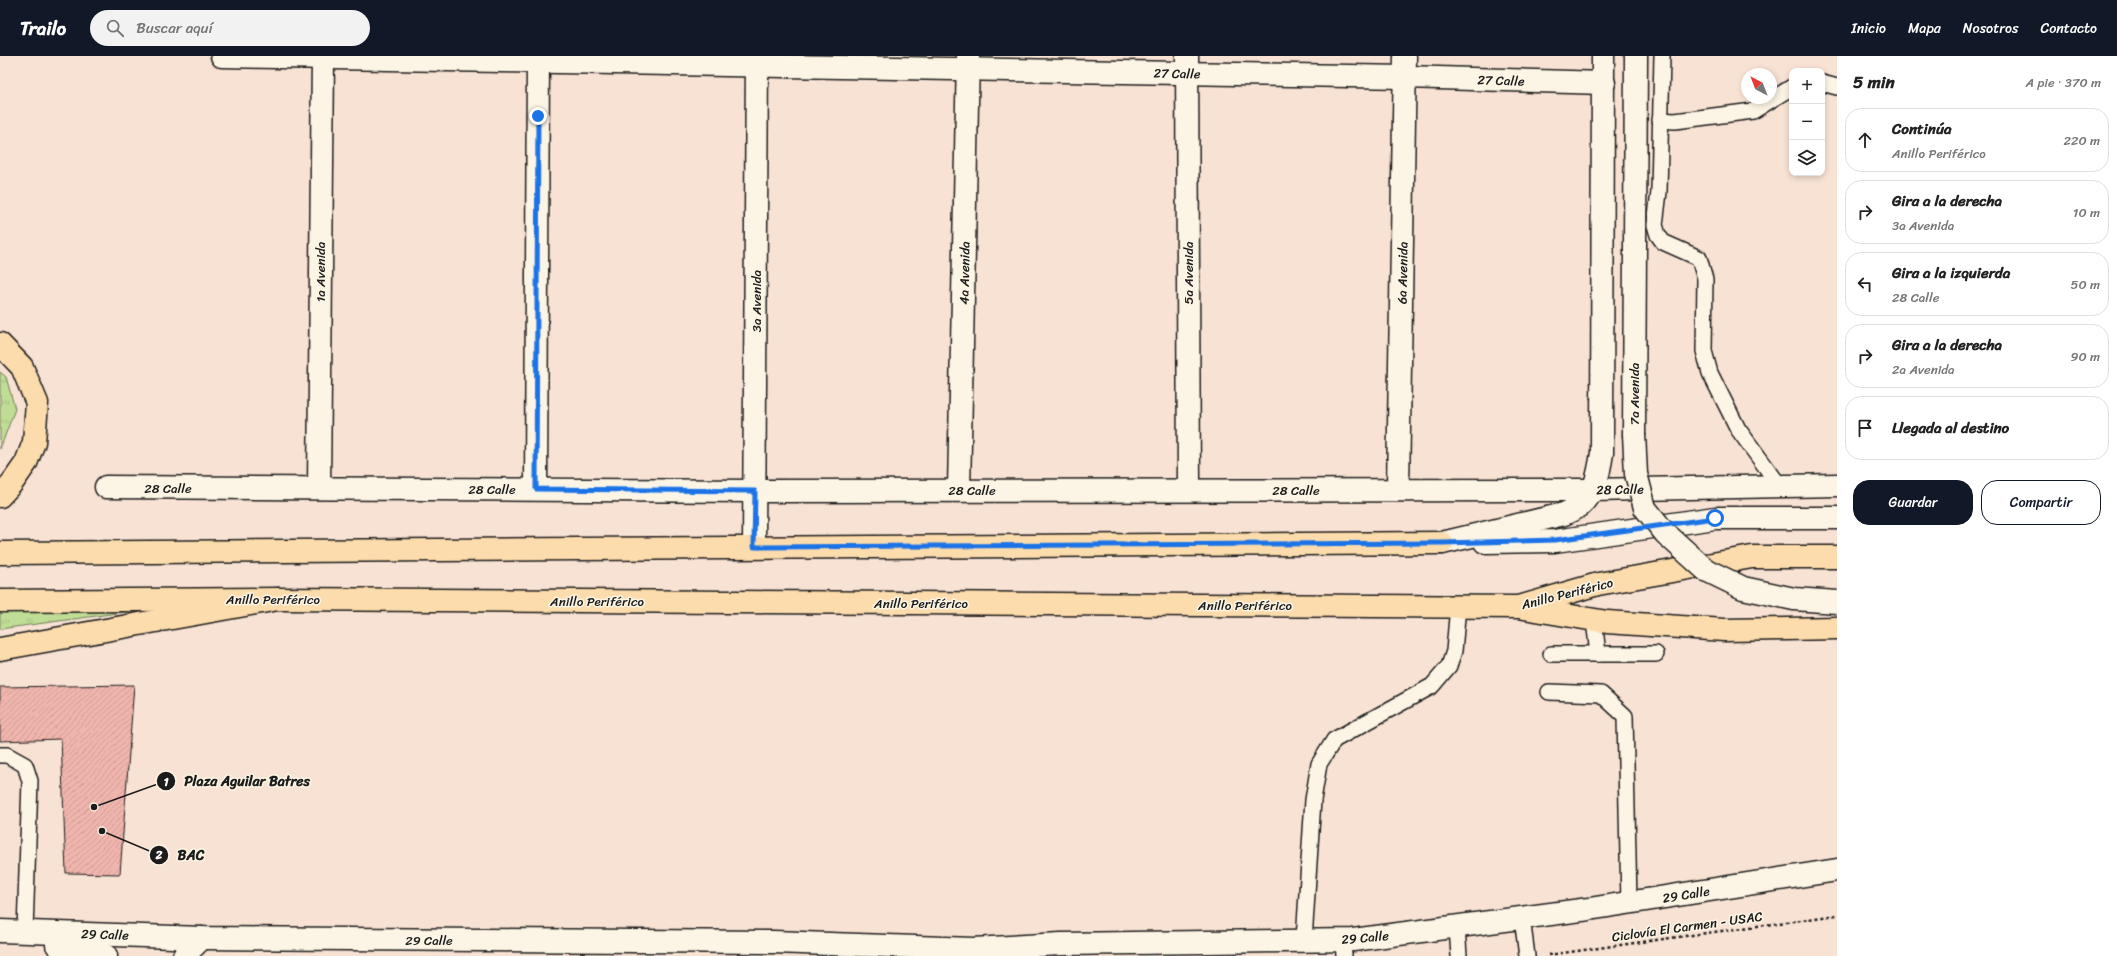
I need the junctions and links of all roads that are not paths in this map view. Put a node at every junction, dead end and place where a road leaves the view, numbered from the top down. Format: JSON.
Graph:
{"nodes":[{"id":1,"x":222,"y":56,"type":"edge"},
{"id":2,"x":1603,"y":56,"type":"edge"},
{"id":3,"x":1636,"y":56,"type":"edge"},
{"id":4,"x":1662,"y":56,"type":"edge"},
{"id":5,"x":323,"y":57,"type":"edge"},
{"id":6,"x":538,"y":58,"type":"edge"},
{"id":7,"x":757,"y":61,"type":"edge"},
{"id":8,"x":968,"y":63,"type":"edge"},
{"id":9,"x":1187,"y":64,"type":"edge"},
{"id":10,"x":1405,"y":66,"type":"edge"},
{"id":11,"x":1604,"y":83,"type":"junction"},
{"id":12,"x":1825,"y":84,"type":"edge"},
{"id":13,"x":1837,"y":87,"type":"edge"},
{"id":14,"x":1789,"y":89,"type":"edge"},
{"id":15,"x":1660,"y":120,"type":"junction"},
{"id":16,"x":0,"y":344,"type":"edge"},
{"id":17,"x":1779,"y":485,"type":"junction"},
{"id":18,"x":1837,"y":485,"type":"edge"},
{"id":19,"x":106,"y":487,"type":"dead end"},
{"id":20,"x":319,"y":488,"type":"junction"},
{"id":21,"x":536,"y":489,"type":"junction"},
{"id":22,"x":959,"y":490,"type":"junction"},
{"id":23,"x":1190,"y":490,"type":"junction"},
{"id":24,"x":1398,"y":490,"type":"junction"},
{"id":25,"x":1593,"y":490,"type":"junction"},
{"id":26,"x":755,"y":491,"type":"junction"},
{"id":27,"x":0,"y":496,"type":"edge"},
{"id":28,"x":1837,"y":518,"type":"edge"},
{"id":29,"x":1442,"y":543,"type":"junction"},
{"id":30,"x":754,"y":547,"type":"junction"},
{"id":31,"x":0,"y":553,"type":"edge"},
{"id":32,"x":1837,"y":557,"type":"edge"},
{"id":33,"x":278,"y":599,"type":"junction"},
{"id":34,"x":0,"y":602,"type":"edge"},
{"id":35,"x":1837,"y":602,"type":"edge"},
{"id":36,"x":1458,"y":606,"type":"junction"},
{"id":37,"x":1519,"y":607,"type":"junction"},
{"id":38,"x":1594,"y":620,"type":"junction"},
{"id":39,"x":1837,"y":628,"type":"edge"},
{"id":40,"x":0,"y":649,"type":"edge"},
{"id":41,"x":1552,"y":654,"type":"dead end"},
{"id":42,"x":1598,"y":654,"type":"junction"},
{"id":43,"x":1656,"y":654,"type":"dead end"},
{"id":44,"x":1549,"y":692,"type":"dead end"},
{"id":45,"x":0,"y":755,"type":"edge"},
{"id":46,"x":1837,"y":870,"type":"edge"},
{"id":47,"x":1629,"y":903,"type":"junction"},
{"id":48,"x":1522,"y":918,"type":"junction"},
{"id":49,"x":1457,"y":927,"type":"junction"},
{"id":50,"x":0,"y":931,"type":"edge"},
{"id":51,"x":25,"y":931,"type":"junction"},
{"id":52,"x":0,"y":934,"type":"edge"},
{"id":53,"x":202,"y":938,"type":"junction"},
{"id":54,"x":1304,"y":940,"type":"junction"},
{"id":55,"x":1344,"y":948,"type":"edge"},
{"id":56,"x":747,"y":949,"type":"edge"},
{"id":57,"x":773,"y":949,"type":"edge"},
{"id":58,"x":1077,"y":950,"type":"edge"},
{"id":59,"x":973,"y":952,"type":"edge"},
{"id":60,"x":106,"y":956,"type":"edge"},
{"id":61,"x":184,"y":956,"type":"edge"},
{"id":62,"x":1459,"y":956,"type":"edge"},
{"id":63,"x":1526,"y":956,"type":"edge"}],
"edges":[{"from":1,"to":5,"type":"street","name":"27 Calle"},
{"from":2,"to":11,"type":"street"},
{"from":3,"to":35,"type":"street","name":"7a Avenida","bridge":true},
{"from":4,"to":15,"type":"lane"},
{"from":5,"to":6,"type":"street","name":"27 Calle"},
{"from":5,"to":20,"type":"street","name":"1a Avenida"},
{"from":6,"to":7,"type":"street","name":"27 Calle"},
{"from":6,"to":21,"type":"street"},
{"from":7,"to":8,"type":"street","name":"27 Calle"},
{"from":7,"to":26,"type":"street","name":"3a Avenida"},
{"from":8,"to":9,"type":"street","name":"27 Calle"},
{"from":8,"to":22,"type":"street","name":"4a Avenida"},
{"from":9,"to":10,"type":"street","name":"27 Calle"},
{"from":9,"to":23,"type":"street","name":"5a Avenida"},
{"from":10,"to":11,"type":"street","name":"27 Calle"},
{"from":10,"to":24,"type":"street","name":"6a Avenida"},
{"from":11,"to":25,"type":"street"},
{"from":12,"to":13,"type":"lane"},
{"from":14,"to":15,"type":"lane"},
{"from":15,"to":17,"type":"lane"},
{"from":16,"to":27,"type":"main road"},
{"from":17,"to":18,"type":"street","name":"28 Calle"},
{"from":17,"to":25,"type":"street","name":"28 Calle"},
{"from":19,"to":20,"type":"street","name":"28 Calle"},
{"from":20,"to":21,"type":"street","name":"28 Calle"},
{"from":21,"to":26,"type":"street","name":"28 Calle"},
{"from":22,"to":23,"type":"street","name":"28 Calle"},
{"from":22,"to":26,"type":"street","name":"28 Calle"},
{"from":23,"to":24,"type":"street","name":"28 Calle"},
{"from":24,"to":25,"type":"street","name":"28 Calle"},
{"from":25,"to":29,"type":"street"},
{"from":26,"to":30,"type":"street","name":"3a Avenida"},
{"from":28,"to":29,"type":"street"},
{"from":29,"to":30,"type":"main road"},
{"from":30,"to":31,"type":"main road"},
{"from":32,"to":37,"type":"main road","name":"Anillo Periférico"},
{"from":33,"to":34,"type":"main road","name":"Anillo Periférico"},
{"from":33,"to":36,"type":"main road","name":"Anillo Periférico"},
{"from":33,"to":40,"type":"main road"},
{"from":36,"to":37,"type":"main road","name":"Anillo Periférico"},
{"from":36,"to":54,"type":"lane"},
{"from":37,"to":38,"type":"main road"},
{"from":38,"to":39,"type":"main road"},
{"from":38,"to":42,"type":"lane"},
{"from":41,"to":42,"type":"lane"},
{"from":42,"to":43,"type":"lane"},
{"from":44,"to":47,"type":"lane"},
{"from":45,"to":51,"type":"lane"},
{"from":46,"to":47,"type":"street","name":"29 Calle"},
{"from":47,"to":48,"type":"street","name":"29 Calle"},
{"from":48,"to":49,"type":"street","name":"29 Calle"},
{"from":48,"to":63,"type":"lane"},
{"from":49,"to":55,"type":"street","name":"29 Calle"},
{"from":49,"to":62,"type":"lane"},
{"from":50,"to":51,"type":"street","name":"29 Calle"},
{"from":51,"to":53,"type":"street","name":"29 Calle"},
{"from":52,"to":60,"type":"street"},
{"from":53,"to":56,"type":"street","name":"29 Calle"},
{"from":53,"to":61,"type":"street"},
{"from":54,"to":55,"type":"street","name":"29 Calle"},
{"from":54,"to":58,"type":"street","name":"29 Calle"},
{"from":56,"to":57,"type":"street","name":"29 Calle"},
{"from":57,"to":59,"type":"street","name":"29 Calle"},
{"from":58,"to":59,"type":"street","name":"29 Calle"}]}
